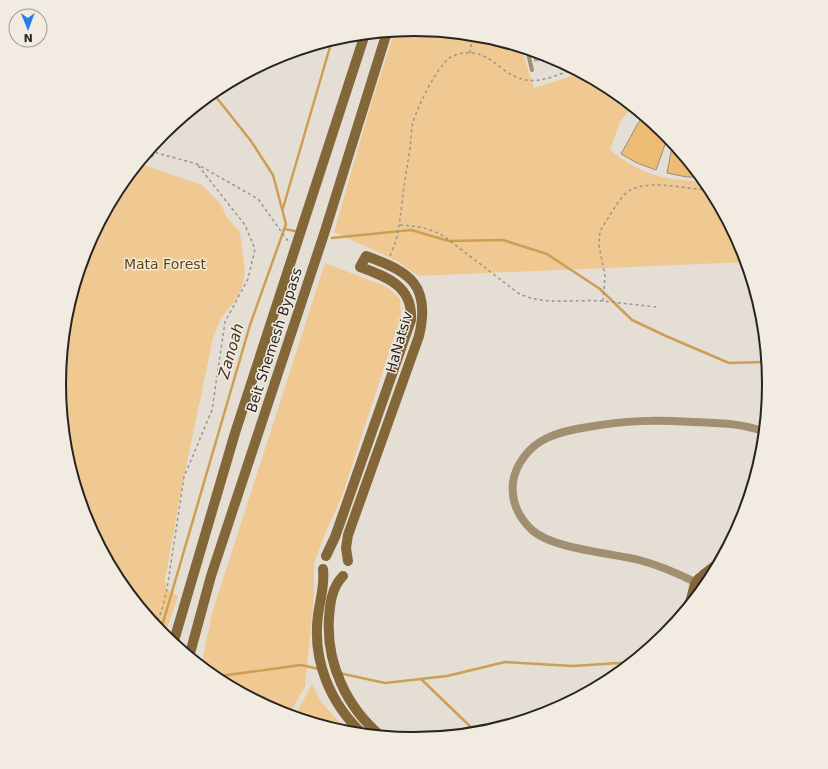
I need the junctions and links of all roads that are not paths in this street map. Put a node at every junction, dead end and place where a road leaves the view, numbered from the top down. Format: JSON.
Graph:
{"nodes":[{"id":1,"x":385,"y":38,"type":"edge"},
{"id":2,"x":363,"y":40,"type":"edge"},
{"id":3,"x":528,"y":55,"type":"edge"},
{"id":4,"x":532,"y":70,"type":"dead end"},
{"id":5,"x":760,"y":431,"type":"edge"},
{"id":6,"x":326,"y":556,"type":"junction"},
{"id":7,"x":348,"y":561,"type":"junction"},
{"id":8,"x":323,"y":570,"type":"junction"},
{"id":9,"x":343,"y":576,"type":"junction"},
{"id":10,"x":694,"y":591,"type":"edge"},
{"id":11,"x":175,"y":638,"type":"edge"},
{"id":12,"x":191,"y":652,"type":"edge"},
{"id":13,"x":358,"y":728,"type":"edge"},
{"id":14,"x":376,"y":731,"type":"edge"}],
"edges":[{"from":1,"to":12,"type":"main road","name":"Beit Shemesh Bypass"},
{"from":2,"to":11,"type":"main road","name":"Beit Shemesh Bypass"},
{"from":3,"to":4,"type":"lane"},
{"from":5,"to":10,"type":"street"},
{"from":6,"to":7,"type":"main road"},
{"from":6,"to":7,"type":"main road","name":"HaNatsiv"},
{"from":6,"to":8,"type":"main road"},
{"from":7,"to":9,"type":"main road"},
{"from":8,"to":9,"type":"main road"},
{"from":8,"to":13,"type":"main road"},
{"from":9,"to":14,"type":"main road"}]}
